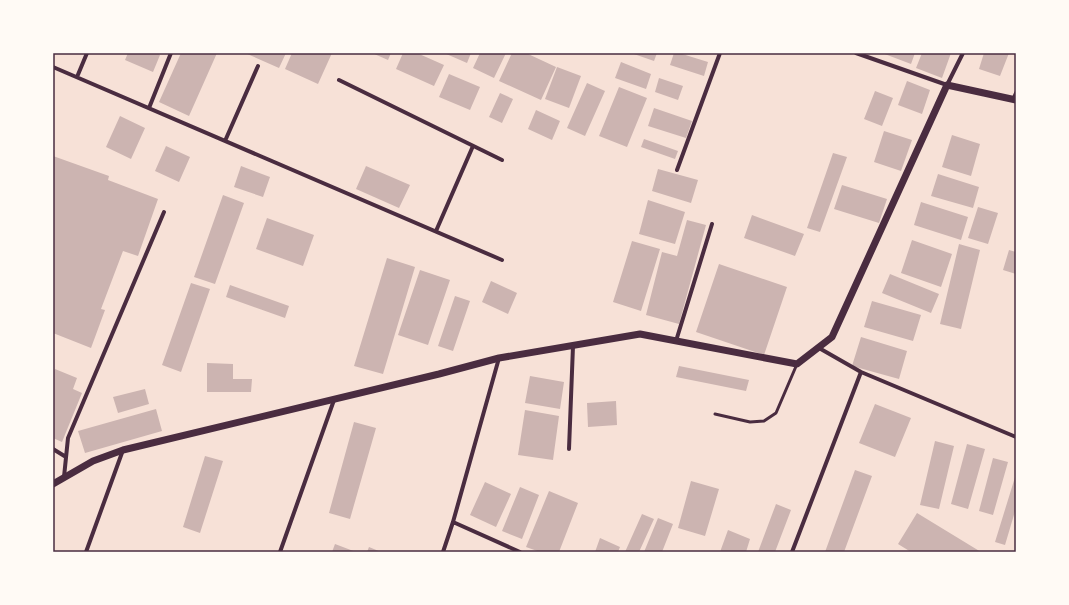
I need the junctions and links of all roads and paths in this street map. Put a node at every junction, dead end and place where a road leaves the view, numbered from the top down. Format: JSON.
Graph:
{"nodes":[{"id":1,"x":87,"y":53,"type":"edge"},
{"id":2,"x":171,"y":53,"type":"edge"},
{"id":3,"x":720,"y":53,"type":"edge"},
{"id":4,"x":856,"y":53,"type":"edge"},
{"id":5,"x":963,"y":53,"type":"edge"},
{"id":6,"x":258,"y":66,"type":"dead end"},
{"id":7,"x":53,"y":67,"type":"edge"},
{"id":8,"x":77,"y":77,"type":"junction"},
{"id":9,"x":339,"y":80,"type":"dead end"},
{"id":10,"x":947,"y":85,"type":"junction"},
{"id":11,"x":1015,"y":98,"type":"edge"},
{"id":12,"x":149,"y":108,"type":"junction"},
{"id":13,"x":225,"y":141,"type":"junction"},
{"id":14,"x":473,"y":146,"type":"junction"},
{"id":15,"x":502,"y":160,"type":"dead end"},
{"id":16,"x":677,"y":170,"type":"dead end"},
{"id":17,"x":164,"y":212,"type":"dead end"},
{"id":18,"x":712,"y":224,"type":"dead end"},
{"id":19,"x":436,"y":232,"type":"junction"},
{"id":20,"x":502,"y":260,"type":"dead end"},
{"id":21,"x":676,"y":341,"type":"junction"},
{"id":22,"x":573,"y":346,"type":"junction"},
{"id":23,"x":819,"y":348,"type":"junction"},
{"id":24,"x":499,"y":358,"type":"junction"},
{"id":25,"x":797,"y":364,"type":"junction"},
{"id":26,"x":861,"y":372,"type":"junction"},
{"id":27,"x":334,"y":399,"type":"junction"},
{"id":28,"x":715,"y":414,"type":"dead end"},
{"id":29,"x":1016,"y":437,"type":"edge"},
{"id":30,"x":53,"y":449,"type":"edge"},
{"id":31,"x":569,"y":449,"type":"dead end"},
{"id":32,"x":123,"y":450,"type":"junction"},
{"id":33,"x":66,"y":457,"type":"junction"},
{"id":34,"x":64,"y":477,"type":"junction"},
{"id":35,"x":53,"y":484,"type":"edge"},
{"id":36,"x":453,"y":522,"type":"junction"},
{"id":37,"x":86,"y":552,"type":"edge"},
{"id":38,"x":280,"y":552,"type":"edge"},
{"id":39,"x":442,"y":552,"type":"edge"},
{"id":40,"x":520,"y":552,"type":"edge"},
{"id":41,"x":792,"y":552,"type":"edge"}],
"edges":[{"from":1,"to":8,"type":"street"},
{"from":2,"to":12,"type":"street"},
{"from":3,"to":16,"type":"street"},
{"from":4,"to":10,"type":"street"},
{"from":5,"to":10,"type":"street"},
{"from":6,"to":13,"type":"street"},
{"from":7,"to":8,"type":"street"},
{"from":8,"to":12,"type":"street"},
{"from":9,"to":14,"type":"street"},
{"from":10,"to":11,"type":"street"},
{"from":10,"to":23,"type":"street"},
{"from":12,"to":13,"type":"street"},
{"from":13,"to":19,"type":"street"},
{"from":14,"to":15,"type":"street"},
{"from":14,"to":19,"type":"street"},
{"from":17,"to":33,"type":"street"},
{"from":18,"to":21,"type":"street"},
{"from":19,"to":20,"type":"street"},
{"from":21,"to":22,"type":"street"},
{"from":21,"to":25,"type":"street"},
{"from":22,"to":24,"type":"street"},
{"from":22,"to":31,"type":"street"},
{"from":23,"to":25,"type":"street"},
{"from":23,"to":26,"type":"street"},
{"from":24,"to":27,"type":"street"},
{"from":24,"to":36,"type":"street"},
{"from":25,"to":28,"type":"lane"},
{"from":26,"to":29,"type":"street"},
{"from":26,"to":41,"type":"street"},
{"from":27,"to":32,"type":"street"},
{"from":27,"to":38,"type":"street"},
{"from":30,"to":33,"type":"street"},
{"from":32,"to":34,"type":"street"},
{"from":32,"to":37,"type":"street"},
{"from":33,"to":34,"type":"street"},
{"from":34,"to":35,"type":"street"},
{"from":36,"to":39,"type":"street"},
{"from":36,"to":40,"type":"street"}]}
